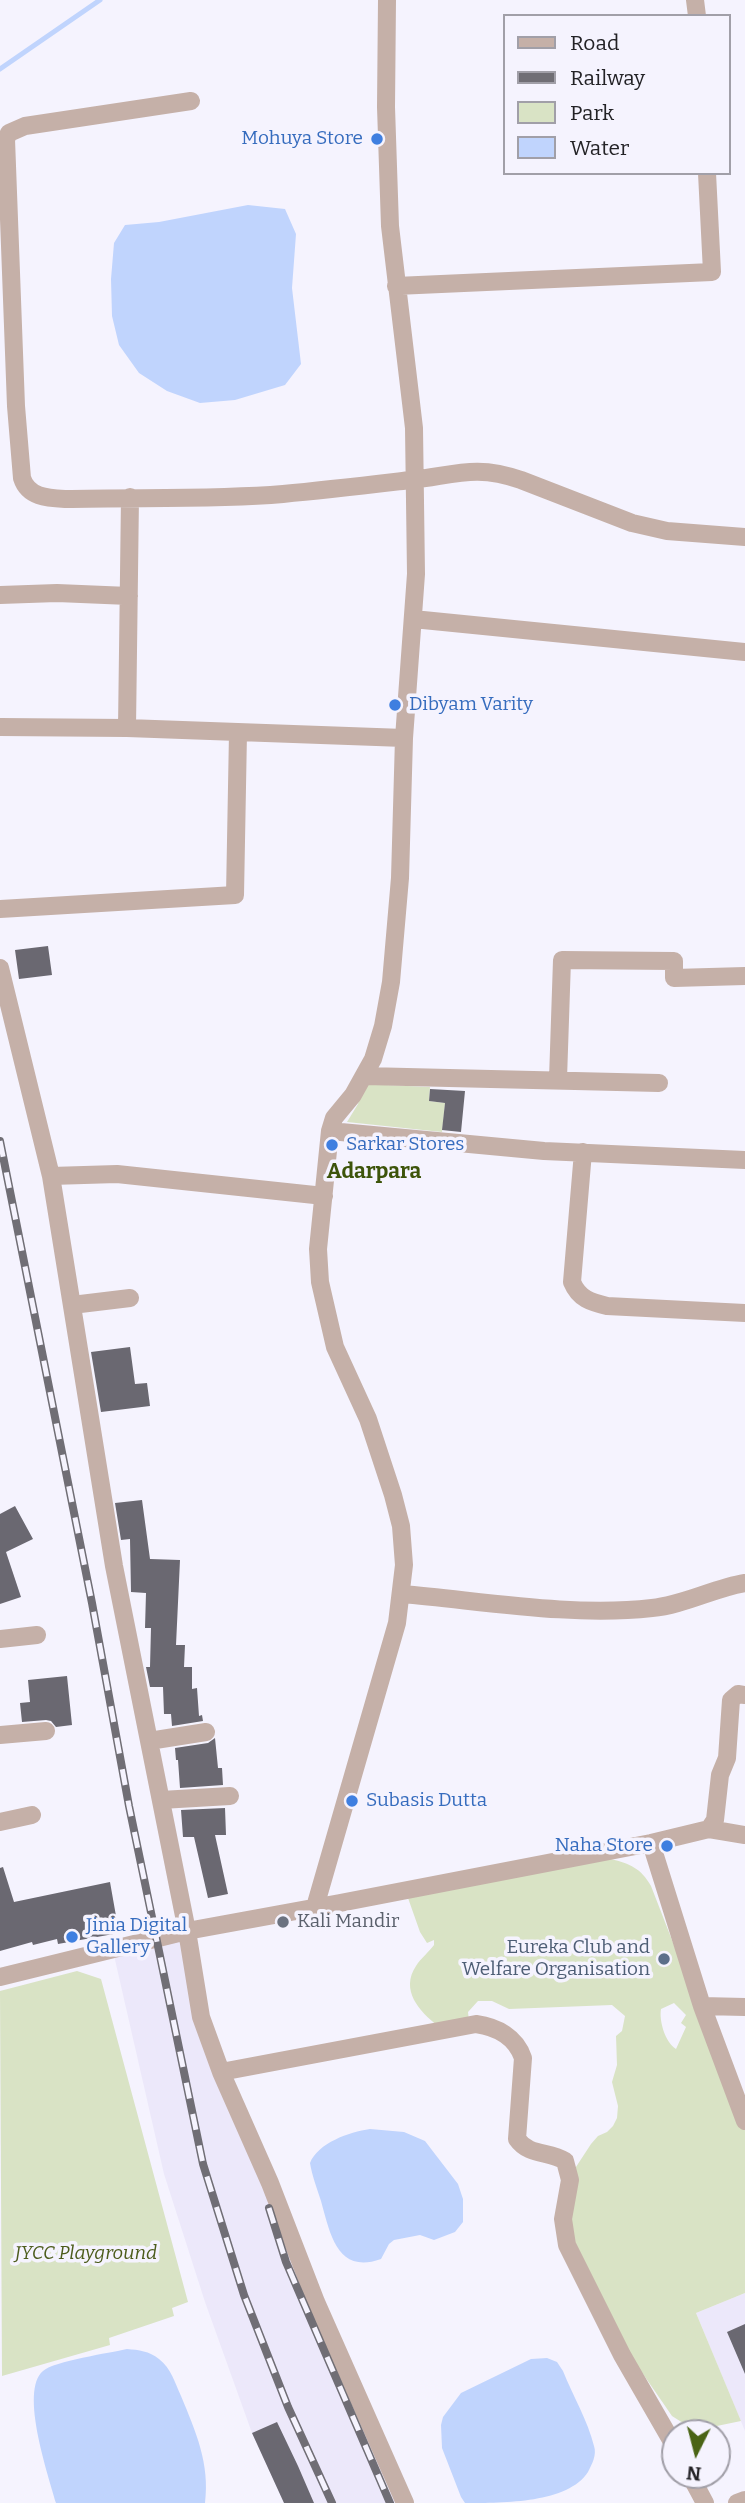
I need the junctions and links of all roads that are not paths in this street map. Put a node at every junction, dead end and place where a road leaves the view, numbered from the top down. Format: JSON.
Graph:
{"nodes":[{"id":1,"x":387,"y":0,"type":"edge"},
{"id":2,"x":191,"y":101,"type":"dead end"},
{"id":3,"x":707,"y":175,"type":"edge"},
{"id":4,"x":396,"y":286,"type":"junction"},
{"id":5,"x":415,"y":480,"type":"junction"},
{"id":6,"x":130,"y":497,"type":"junction"},
{"id":7,"x":745,"y":537,"type":"edge"},
{"id":8,"x":0,"y":595,"type":"edge"},
{"id":9,"x":129,"y":596,"type":"junction"},
{"id":10,"x":413,"y":619,"type":"junction"},
{"id":11,"x":745,"y":653,"type":"edge"},
{"id":12,"x":0,"y":727,"type":"edge"},
{"id":13,"x":127,"y":728,"type":"junction"},
{"id":14,"x":238,"y":733,"type":"junction"},
{"id":15,"x":404,"y":738,"type":"junction"},
{"id":16,"x":0,"y":909,"type":"edge"},
{"id":17,"x":0,"y":968,"type":"edge"},
{"id":18,"x":745,"y":976,"type":"edge"},
{"id":19,"x":365,"y":1076,"type":"junction"},
{"id":20,"x":558,"y":1079,"type":"junction"},
{"id":21,"x":659,"y":1083,"type":"dead end"},
{"id":22,"x":330,"y":1131,"type":"junction"},
{"id":23,"x":583,"y":1152,"type":"junction"},
{"id":24,"x":745,"y":1160,"type":"edge"},
{"id":25,"x":51,"y":1175,"type":"junction"},
{"id":26,"x":324,"y":1196,"type":"junction"},
{"id":27,"x":131,"y":1298,"type":"dead end"},
{"id":28,"x":72,"y":1305,"type":"junction"},
{"id":29,"x":745,"y":1313,"type":"edge"},
{"id":30,"x":745,"y":1583,"type":"edge"},
{"id":31,"x":402,"y":1594,"type":"junction"},
{"id":32,"x":37,"y":1635,"type":"dead end"},
{"id":33,"x":0,"y":1639,"type":"edge"},
{"id":34,"x":745,"y":1695,"type":"edge"},
{"id":35,"x":46,"y":1731,"type":"dead end"},
{"id":36,"x":206,"y":1732,"type":"dead end"},
{"id":37,"x":0,"y":1735,"type":"edge"},
{"id":38,"x":149,"y":1741,"type":"junction"},
{"id":39,"x":230,"y":1796,"type":"dead end"},
{"id":40,"x":160,"y":1800,"type":"junction"},
{"id":41,"x":32,"y":1815,"type":"dead end"},
{"id":42,"x":0,"y":1822,"type":"edge"},
{"id":43,"x":709,"y":1829,"type":"junction"},
{"id":44,"x":745,"y":1835,"type":"edge"},
{"id":45,"x":651,"y":1843,"type":"junction"},
{"id":46,"x":315,"y":1908,"type":"junction"},
{"id":47,"x":187,"y":1931,"type":"junction"},
{"id":48,"x":0,"y":1977,"type":"edge"},
{"id":49,"x":702,"y":2006,"type":"junction"},
{"id":50,"x":745,"y":2007,"type":"edge"},
{"id":51,"x":221,"y":2071,"type":"junction"},
{"id":52,"x":745,"y":2121,"type":"edge"},
{"id":53,"x":661,"y":2423,"type":"edge"},
{"id":54,"x":745,"y":2500,"type":"edge"},
{"id":55,"x":405,"y":2503,"type":"edge"},
{"id":56,"x":737,"y":2503,"type":"edge"}],
"edges":[{"from":1,"to":4,"type":"street"},
{"from":2,"to":6,"type":"street"},
{"from":3,"to":4,"type":"street"},
{"from":4,"to":5,"type":"street"},
{"from":5,"to":6,"type":"street"},
{"from":5,"to":7,"type":"street"},
{"from":5,"to":10,"type":"street"},
{"from":6,"to":9,"type":"street"},
{"from":8,"to":9,"type":"street"},
{"from":9,"to":13,"type":"street"},
{"from":10,"to":11,"type":"street"},
{"from":10,"to":15,"type":"street"},
{"from":12,"to":13,"type":"street"},
{"from":13,"to":14,"type":"street"},
{"from":14,"to":15,"type":"street"},
{"from":14,"to":16,"type":"street"},
{"from":15,"to":19,"type":"street"},
{"from":17,"to":25,"type":"street"},
{"from":18,"to":20,"type":"street"},
{"from":19,"to":20,"type":"street"},
{"from":19,"to":22,"type":"street"},
{"from":20,"to":21,"type":"street"},
{"from":22,"to":23,"type":"street"},
{"from":22,"to":26,"type":"street"},
{"from":23,"to":24,"type":"street"},
{"from":23,"to":29,"type":"street"},
{"from":25,"to":26,"type":"street"},
{"from":25,"to":28,"type":"street"},
{"from":26,"to":31,"type":"street"},
{"from":27,"to":28,"type":"street"},
{"from":28,"to":38,"type":"street"},
{"from":30,"to":31,"type":"street"},
{"from":31,"to":46,"type":"street"},
{"from":32,"to":33,"type":"street"},
{"from":34,"to":43,"type":"street"},
{"from":35,"to":37,"type":"street"},
{"from":36,"to":38,"type":"street"},
{"from":38,"to":40,"type":"street"},
{"from":39,"to":40,"type":"street"},
{"from":40,"to":47,"type":"street"},
{"from":41,"to":42,"type":"street"},
{"from":43,"to":44,"type":"street"},
{"from":43,"to":45,"type":"street"},
{"from":45,"to":46,"type":"street"},
{"from":45,"to":49,"type":"street"},
{"from":46,"to":47,"type":"street"},
{"from":47,"to":48,"type":"street"},
{"from":47,"to":51,"type":"street"},
{"from":49,"to":50,"type":"street"},
{"from":49,"to":52,"type":"street"},
{"from":51,"to":53,"type":"street"},
{"from":51,"to":55,"type":"street"},
{"from":54,"to":56,"type":"street"}]}
